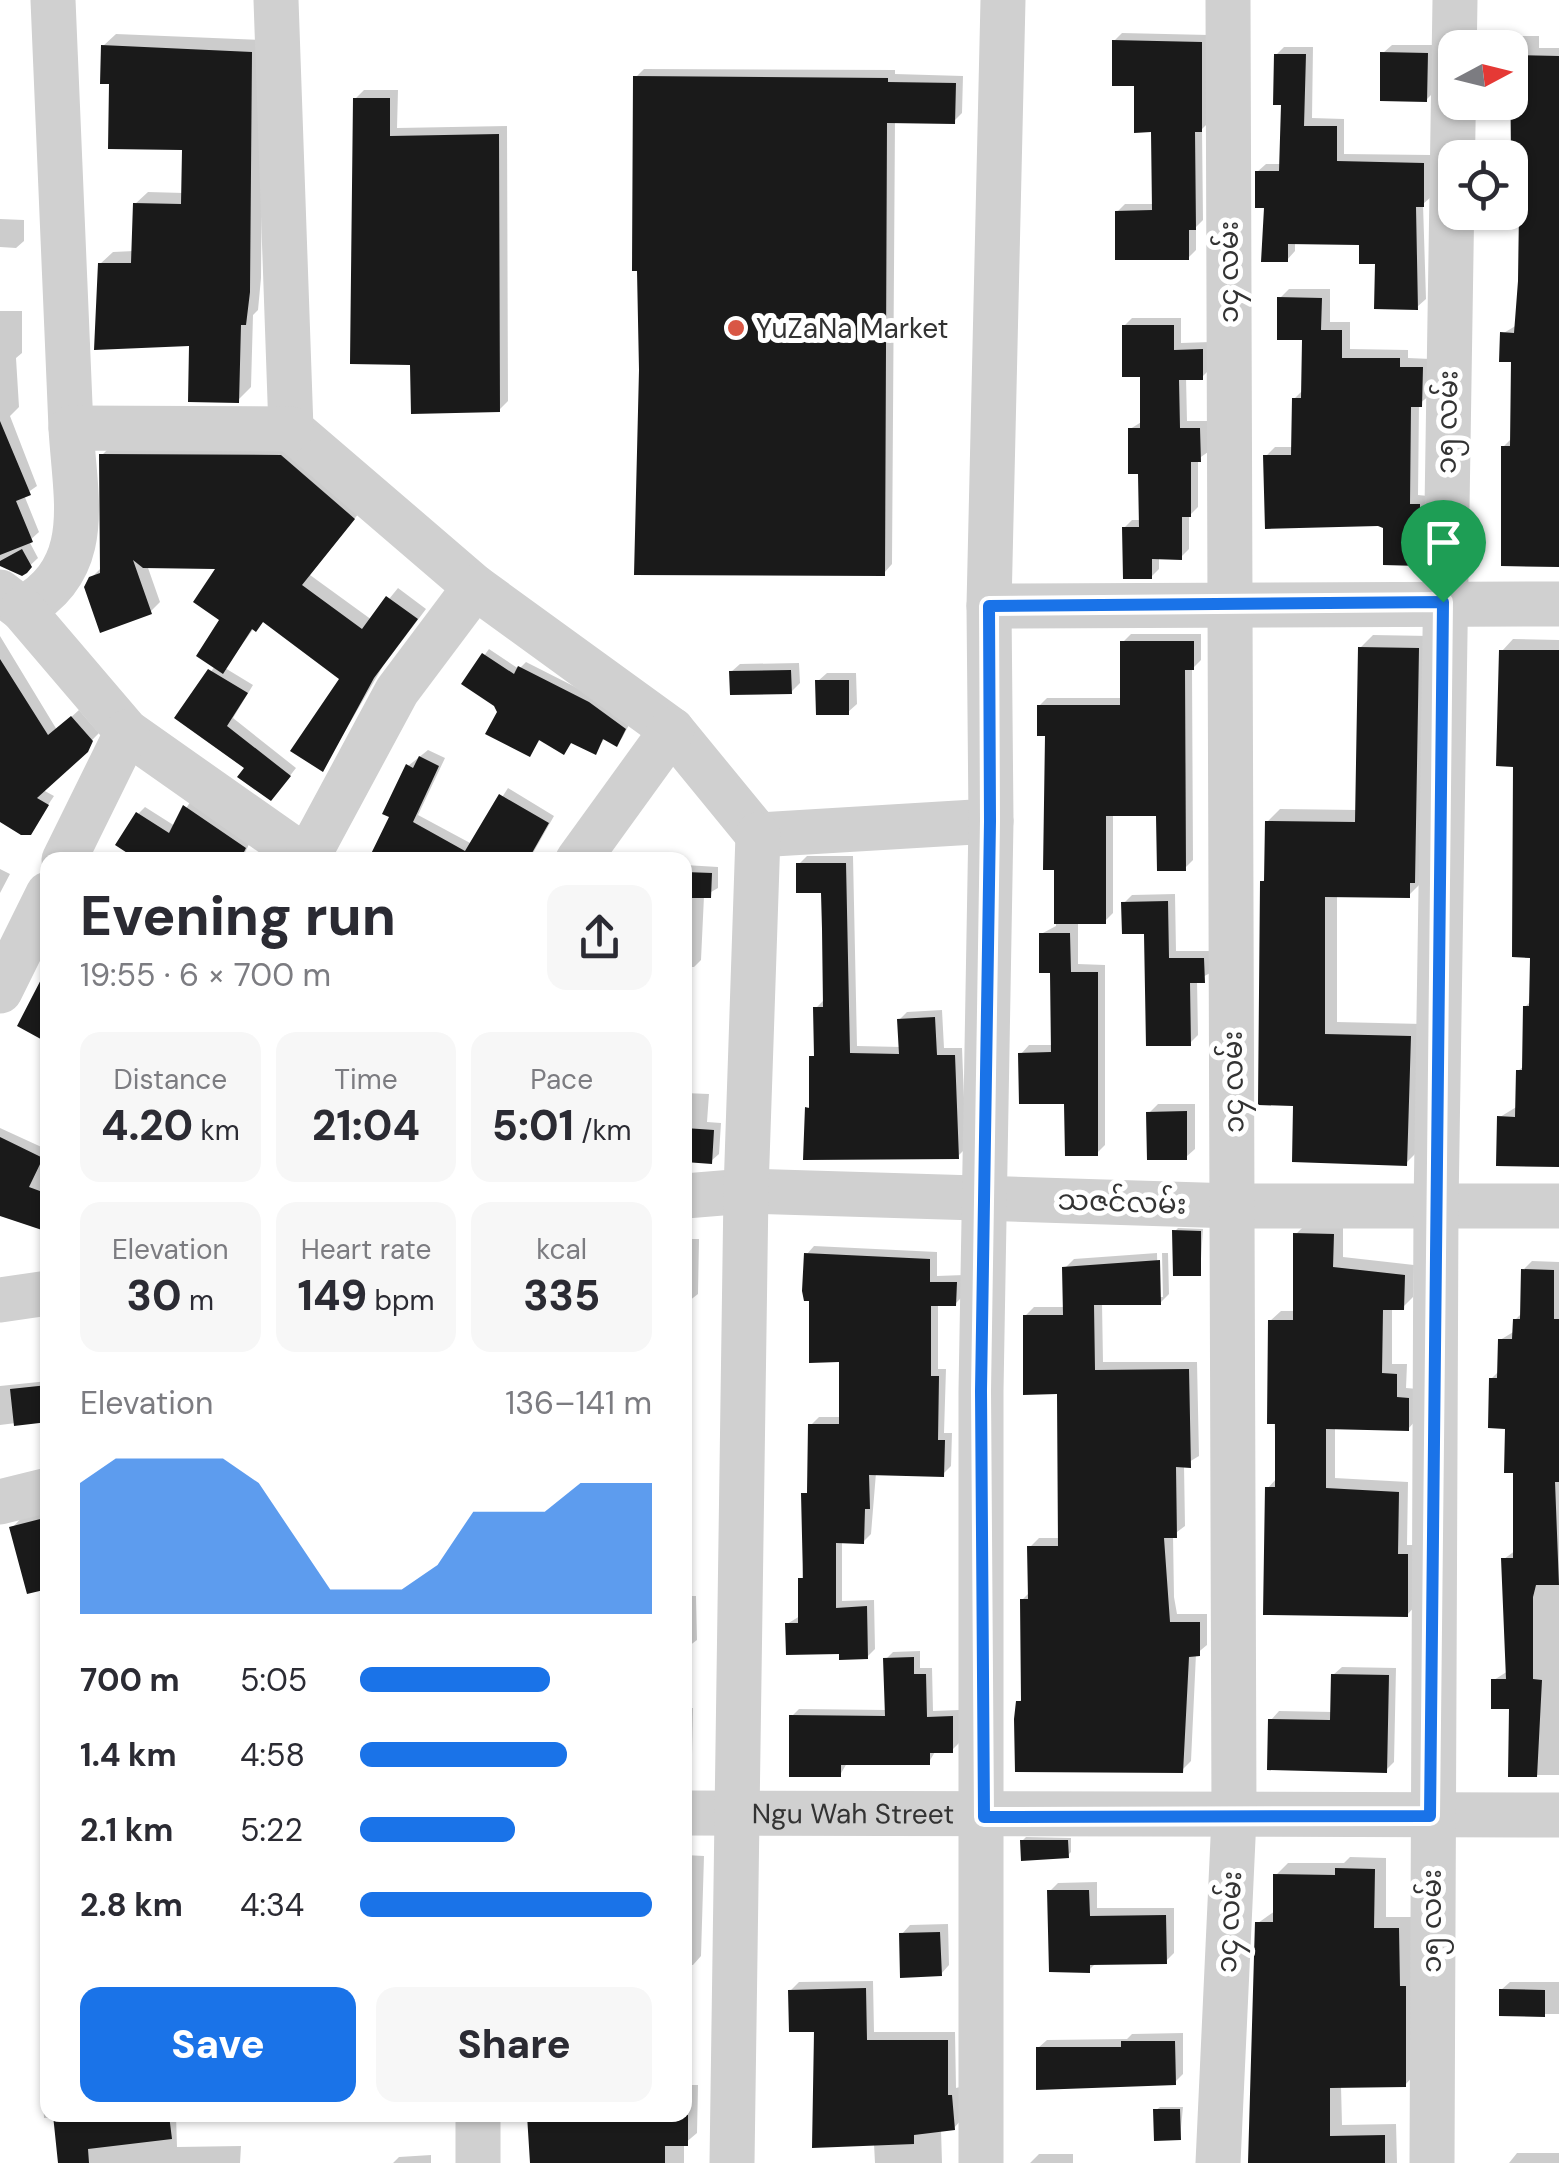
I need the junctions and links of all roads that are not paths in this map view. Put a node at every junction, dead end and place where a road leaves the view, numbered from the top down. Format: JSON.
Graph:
{"nodes":[{"id":1,"x":53,"y":0,"type":"edge"},
{"id":2,"x":276,"y":0,"type":"edge"},
{"id":3,"x":1003,"y":0,"type":"edge"},
{"id":4,"x":1228,"y":0,"type":"edge"},
{"id":5,"x":1455,"y":0,"type":"edge"},
{"id":6,"x":71,"y":428,"type":"junction"},
{"id":7,"x":291,"y":429,"type":"junction"},
{"id":8,"x":475,"y":587,"type":"junction"},
{"id":9,"x":11,"y":600,"type":"edge"},
{"id":10,"x":1443,"y":602,"type":"junction"},
{"id":11,"x":1228,"y":603,"type":"junction"},
{"id":12,"x":1559,"y":604,"type":"edge"},
{"id":13,"x":989,"y":606,"type":"junction"},
{"id":14,"x":672,"y":730,"type":"junction"},
{"id":15,"x":127,"y":732,"type":"junction"},
{"id":16,"x":990,"y":821,"type":"junction"},
{"id":17,"x":758,"y":835,"type":"junction"},
{"id":18,"x":68,"y":852,"type":"edge"},
{"id":19,"x":297,"y":852,"type":"edge"},
{"id":20,"x":312,"y":852,"type":"edge"},
{"id":21,"x":584,"y":852,"type":"edge"},
{"id":22,"x":40,"y":910,"type":"edge"},
{"id":23,"x":0,"y":990,"type":"edge"},
{"id":24,"x":746,"y":1191,"type":"junction"},
{"id":25,"x":692,"y":1195,"type":"edge"},
{"id":26,"x":984,"y":1196,"type":"junction"},
{"id":27,"x":1234,"y":1206,"type":"junction"},
{"id":28,"x":1559,"y":1206,"type":"edge"},
{"id":29,"x":1436,"y":1207,"type":"junction"},
{"id":30,"x":40,"y":1295,"type":"edge"},
{"id":31,"x":0,"y":1300,"type":"edge"},
{"id":32,"x":40,"y":1492,"type":"edge"},
{"id":33,"x":0,"y":1502,"type":"edge"},
{"id":34,"x":692,"y":1812,"type":"edge"},
{"id":35,"x":737,"y":1812,"type":"junction"},
{"id":36,"x":1430,"y":1816,"type":"junction"},
{"id":37,"x":1559,"y":1816,"type":"edge"},
{"id":38,"x":984,"y":1817,"type":"junction"},
{"id":39,"x":1234,"y":1817,"type":"junction"},
{"id":40,"x":478,"y":2122,"type":"edge"},
{"id":41,"x":478,"y":2163,"type":"edge"},
{"id":42,"x":732,"y":2163,"type":"edge"},
{"id":43,"x":982,"y":2163,"type":"edge"},
{"id":44,"x":1218,"y":2163,"type":"edge"},
{"id":45,"x":1432,"y":2163,"type":"edge"}],
"edges":[{"from":1,"to":6,"type":"street"},
{"from":2,"to":7,"type":"street"},
{"from":3,"to":13,"type":"street"},
{"from":4,"to":11,"type":"street","name":"၁၄ လမ်း"},
{"from":5,"to":10,"type":"street","name":"၁၅ လမ်း"},
{"from":6,"to":7,"type":"street"},
{"from":6,"to":9,"type":"street"},
{"from":7,"to":8,"type":"street"},
{"from":8,"to":14,"type":"street"},
{"from":8,"to":20,"type":"street"},
{"from":9,"to":15,"type":"street"},
{"from":10,"to":11,"type":"street"},
{"from":10,"to":12,"type":"street"},
{"from":10,"to":29,"type":"street","name":"၁၅ လမ်း"},
{"from":11,"to":13,"type":"street"},
{"from":11,"to":27,"type":"street","name":"၁၄ လမ်း"},
{"from":13,"to":16,"type":"street"},
{"from":14,"to":17,"type":"street"},
{"from":14,"to":21,"type":"street"},
{"from":15,"to":18,"type":"street"},
{"from":15,"to":19,"type":"street"},
{"from":16,"to":17,"type":"street"},
{"from":16,"to":26,"type":"street"},
{"from":17,"to":24,"type":"street"},
{"from":22,"to":23,"type":"street"},
{"from":24,"to":25,"type":"street","name":"သဇင်လမ်း"},
{"from":24,"to":26,"type":"street","name":"သဇင်လမ်း"},
{"from":24,"to":35,"type":"street"},
{"from":26,"to":27,"type":"street","name":"သဇင်လမ်း"},
{"from":26,"to":38,"type":"street"},
{"from":27,"to":29,"type":"street","name":"သဇင်လမ်း"},
{"from":27,"to":39,"type":"street","name":"၁၄ လမ်း"},
{"from":28,"to":29,"type":"street","name":"သဇင်လမ်း"},
{"from":29,"to":36,"type":"street","name":"၁၅ လမ်း"},
{"from":30,"to":31,"type":"street"},
{"from":32,"to":33,"type":"street"},
{"from":34,"to":35,"type":"street","name":"Ngu Wah Street"},
{"from":35,"to":38,"type":"street","name":"Ngu Wah Street"},
{"from":35,"to":42,"type":"street"},
{"from":36,"to":37,"type":"street","name":"Ngu Wah Street"},
{"from":36,"to":39,"type":"street","name":"Ngu Wah Street"},
{"from":36,"to":45,"type":"street","name":"၁၅ လမ်း"},
{"from":38,"to":39,"type":"street","name":"Ngu Wah Street"},
{"from":38,"to":43,"type":"street"},
{"from":39,"to":44,"type":"street","name":"၁၄ လမ်း"},
{"from":40,"to":41,"type":"street"}]}
